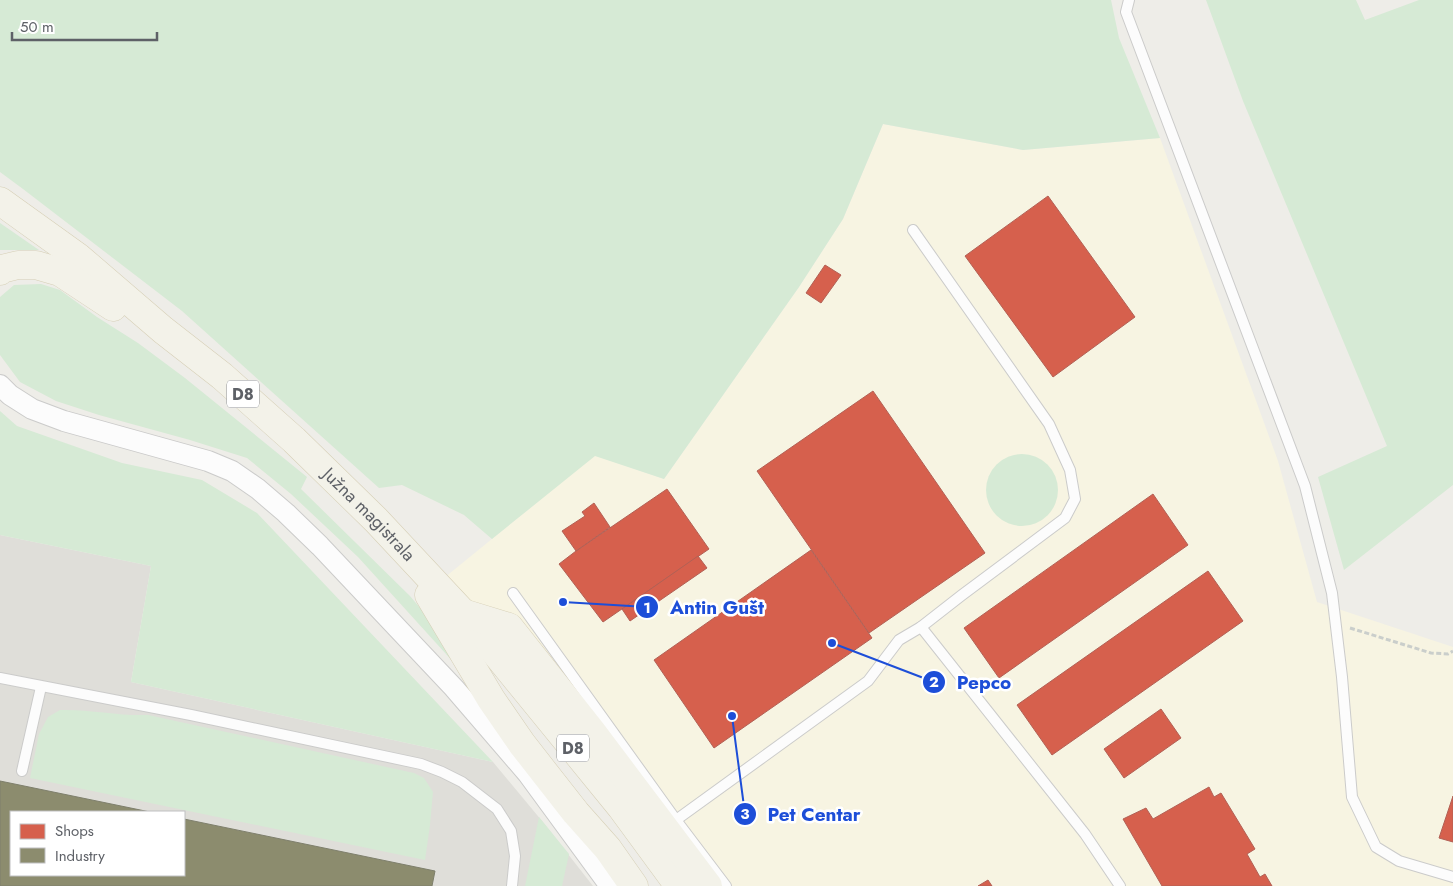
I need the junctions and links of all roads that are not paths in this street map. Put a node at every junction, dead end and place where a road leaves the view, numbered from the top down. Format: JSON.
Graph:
{"nodes":[{"id":1,"x":1129,"y":0,"type":"edge"},
{"id":2,"x":0,"y":201,"type":"edge"},
{"id":3,"x":913,"y":230,"type":"dead end"},
{"id":4,"x":0,"y":271,"type":"edge"},
{"id":5,"x":163,"y":330,"type":"junction"},
{"id":6,"x":0,"y":385,"type":"edge"},
{"id":7,"x":386,"y":532,"type":"junction"},
{"id":8,"x":513,"y":593,"type":"dead end"},
{"id":9,"x":462,"y":614,"type":"junction"},
{"id":10,"x":921,"y":628,"type":"junction"},
{"id":11,"x":0,"y":678,"type":"edge"},
{"id":12,"x":41,"y":687,"type":"junction"},
{"id":13,"x":22,"y":771,"type":"dead end"},
{"id":14,"x":676,"y":820,"type":"junction"},
{"id":15,"x":1453,"y":877,"type":"edge"},
{"id":16,"x":512,"y":886,"type":"edge"},
{"id":17,"x":610,"y":886,"type":"edge"},
{"id":18,"x":634,"y":886,"type":"edge"},
{"id":19,"x":679,"y":886,"type":"edge"},
{"id":20,"x":708,"y":886,"type":"edge"},
{"id":21,"x":726,"y":886,"type":"edge"},
{"id":22,"x":1120,"y":886,"type":"edge"}],
"edges":[{"from":1,"to":15,"type":"lane"},
{"from":2,"to":5,"type":"main road","name":"Južna magistrala","number":"D8"},
{"from":3,"to":10,"type":"lane"},
{"from":4,"to":5,"type":"main road"},
{"from":5,"to":7,"type":"main road","name":"Južna magistrala","number":"D8"},
{"from":6,"to":17,"type":"street"},
{"from":7,"to":9,"type":"main road","name":"Južna magistrala","number":"D8"},
{"from":7,"to":18,"type":"main road"},
{"from":8,"to":14,"type":"lane"},
{"from":9,"to":19,"type":"main road","name":"Južna magistrala","number":"D8"},
{"from":9,"to":20,"type":"main road"},
{"from":10,"to":14,"type":"lane"},
{"from":10,"to":22,"type":"lane"},
{"from":11,"to":12,"type":"lane"},
{"from":12,"to":13,"type":"lane"},
{"from":12,"to":16,"type":"lane"},
{"from":14,"to":21,"type":"lane"}]}
